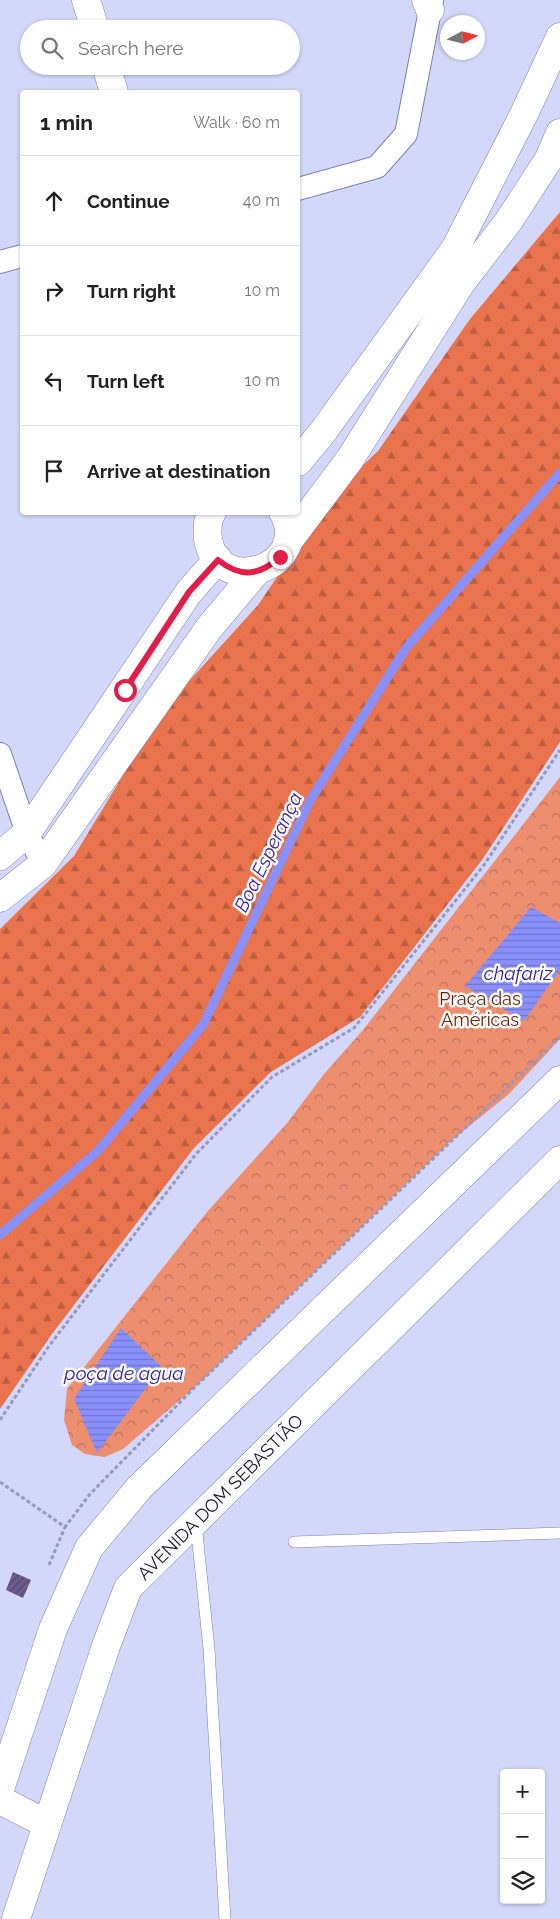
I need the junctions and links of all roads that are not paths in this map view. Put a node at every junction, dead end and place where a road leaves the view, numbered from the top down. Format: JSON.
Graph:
{"nodes":[{"id":1,"x":86,"y":0,"type":"edge"},
{"id":2,"x":429,"y":3,"type":"edge"},
{"id":3,"x":92,"y":20,"type":"edge"},
{"id":4,"x":560,"y":38,"type":"edge"},
{"id":5,"x":109,"y":75,"type":"edge"},
{"id":6,"x":113,"y":90,"type":"edge"},
{"id":7,"x":560,"y":133,"type":"edge"},
{"id":8,"x":300,"y":188,"type":"edge"},
{"id":9,"x":20,"y":257,"type":"edge"},
{"id":10,"x":0,"y":262,"type":"edge"},
{"id":11,"x":300,"y":460,"type":"edge"},
{"id":12,"x":211,"y":515,"type":"edge"},
{"id":13,"x":284,"y":515,"type":"edge"},
{"id":14,"x":287,"y":544,"type":"junction"},
{"id":15,"x":218,"y":560,"type":"junction"},
{"id":16,"x":256,"y":572,"type":"junction"},
{"id":17,"x":0,"y":754,"type":"edge"},
{"id":18,"x":27,"y":833,"type":"junction"},
{"id":19,"x":0,"y":856,"type":"edge"},
{"id":20,"x":43,"y":864,"type":"junction"},
{"id":21,"x":0,"y":898,"type":"edge"},
{"id":22,"x":560,"y":1080,"type":"edge"},
{"id":23,"x":560,"y":1160,"type":"edge"},
{"id":24,"x":195,"y":1520,"type":"junction"},
{"id":25,"x":560,"y":1533,"type":"edge"},
{"id":26,"x":294,"y":1542,"type":"dead end"},
{"id":27,"x":0,"y":1789,"type":"edge"},
{"id":28,"x":0,"y":1800,"type":"edge"},
{"id":29,"x":47,"y":1824,"type":"junction"},
{"id":30,"x":16,"y":1919,"type":"edge"},
{"id":31,"x":225,"y":1919,"type":"edge"}],
"edges":[{"from":1,"to":3,"type":"street"},
{"from":2,"to":8,"type":"street"},
{"from":4,"to":11,"type":"street"},
{"from":5,"to":6,"type":"street"},
{"from":7,"to":14,"type":"street"},
{"from":9,"to":10,"type":"street"},
{"from":12,"to":15,"type":"street"},
{"from":13,"to":14,"type":"street"},
{"from":14,"to":16,"type":"street"},
{"from":15,"to":16,"type":"street"},
{"from":15,"to":18,"type":"street"},
{"from":16,"to":20,"type":"street"},
{"from":17,"to":18,"type":"street"},
{"from":18,"to":19,"type":"street"},
{"from":18,"to":20,"type":"street"},
{"from":20,"to":21,"type":"street"},
{"from":22,"to":27,"type":"street"},
{"from":23,"to":24,"type":"street","name":"AVENIDA DOM SEBASTIÃO"},
{"from":24,"to":29,"type":"street","name":"AVENIDA DOM SEBASTIÃO"},
{"from":24,"to":31,"type":"lane"},
{"from":25,"to":26,"type":"lane"},
{"from":28,"to":29,"type":"street"},
{"from":29,"to":30,"type":"street","name":"AVENIDA DOM SEBASTIÃO"}]}
